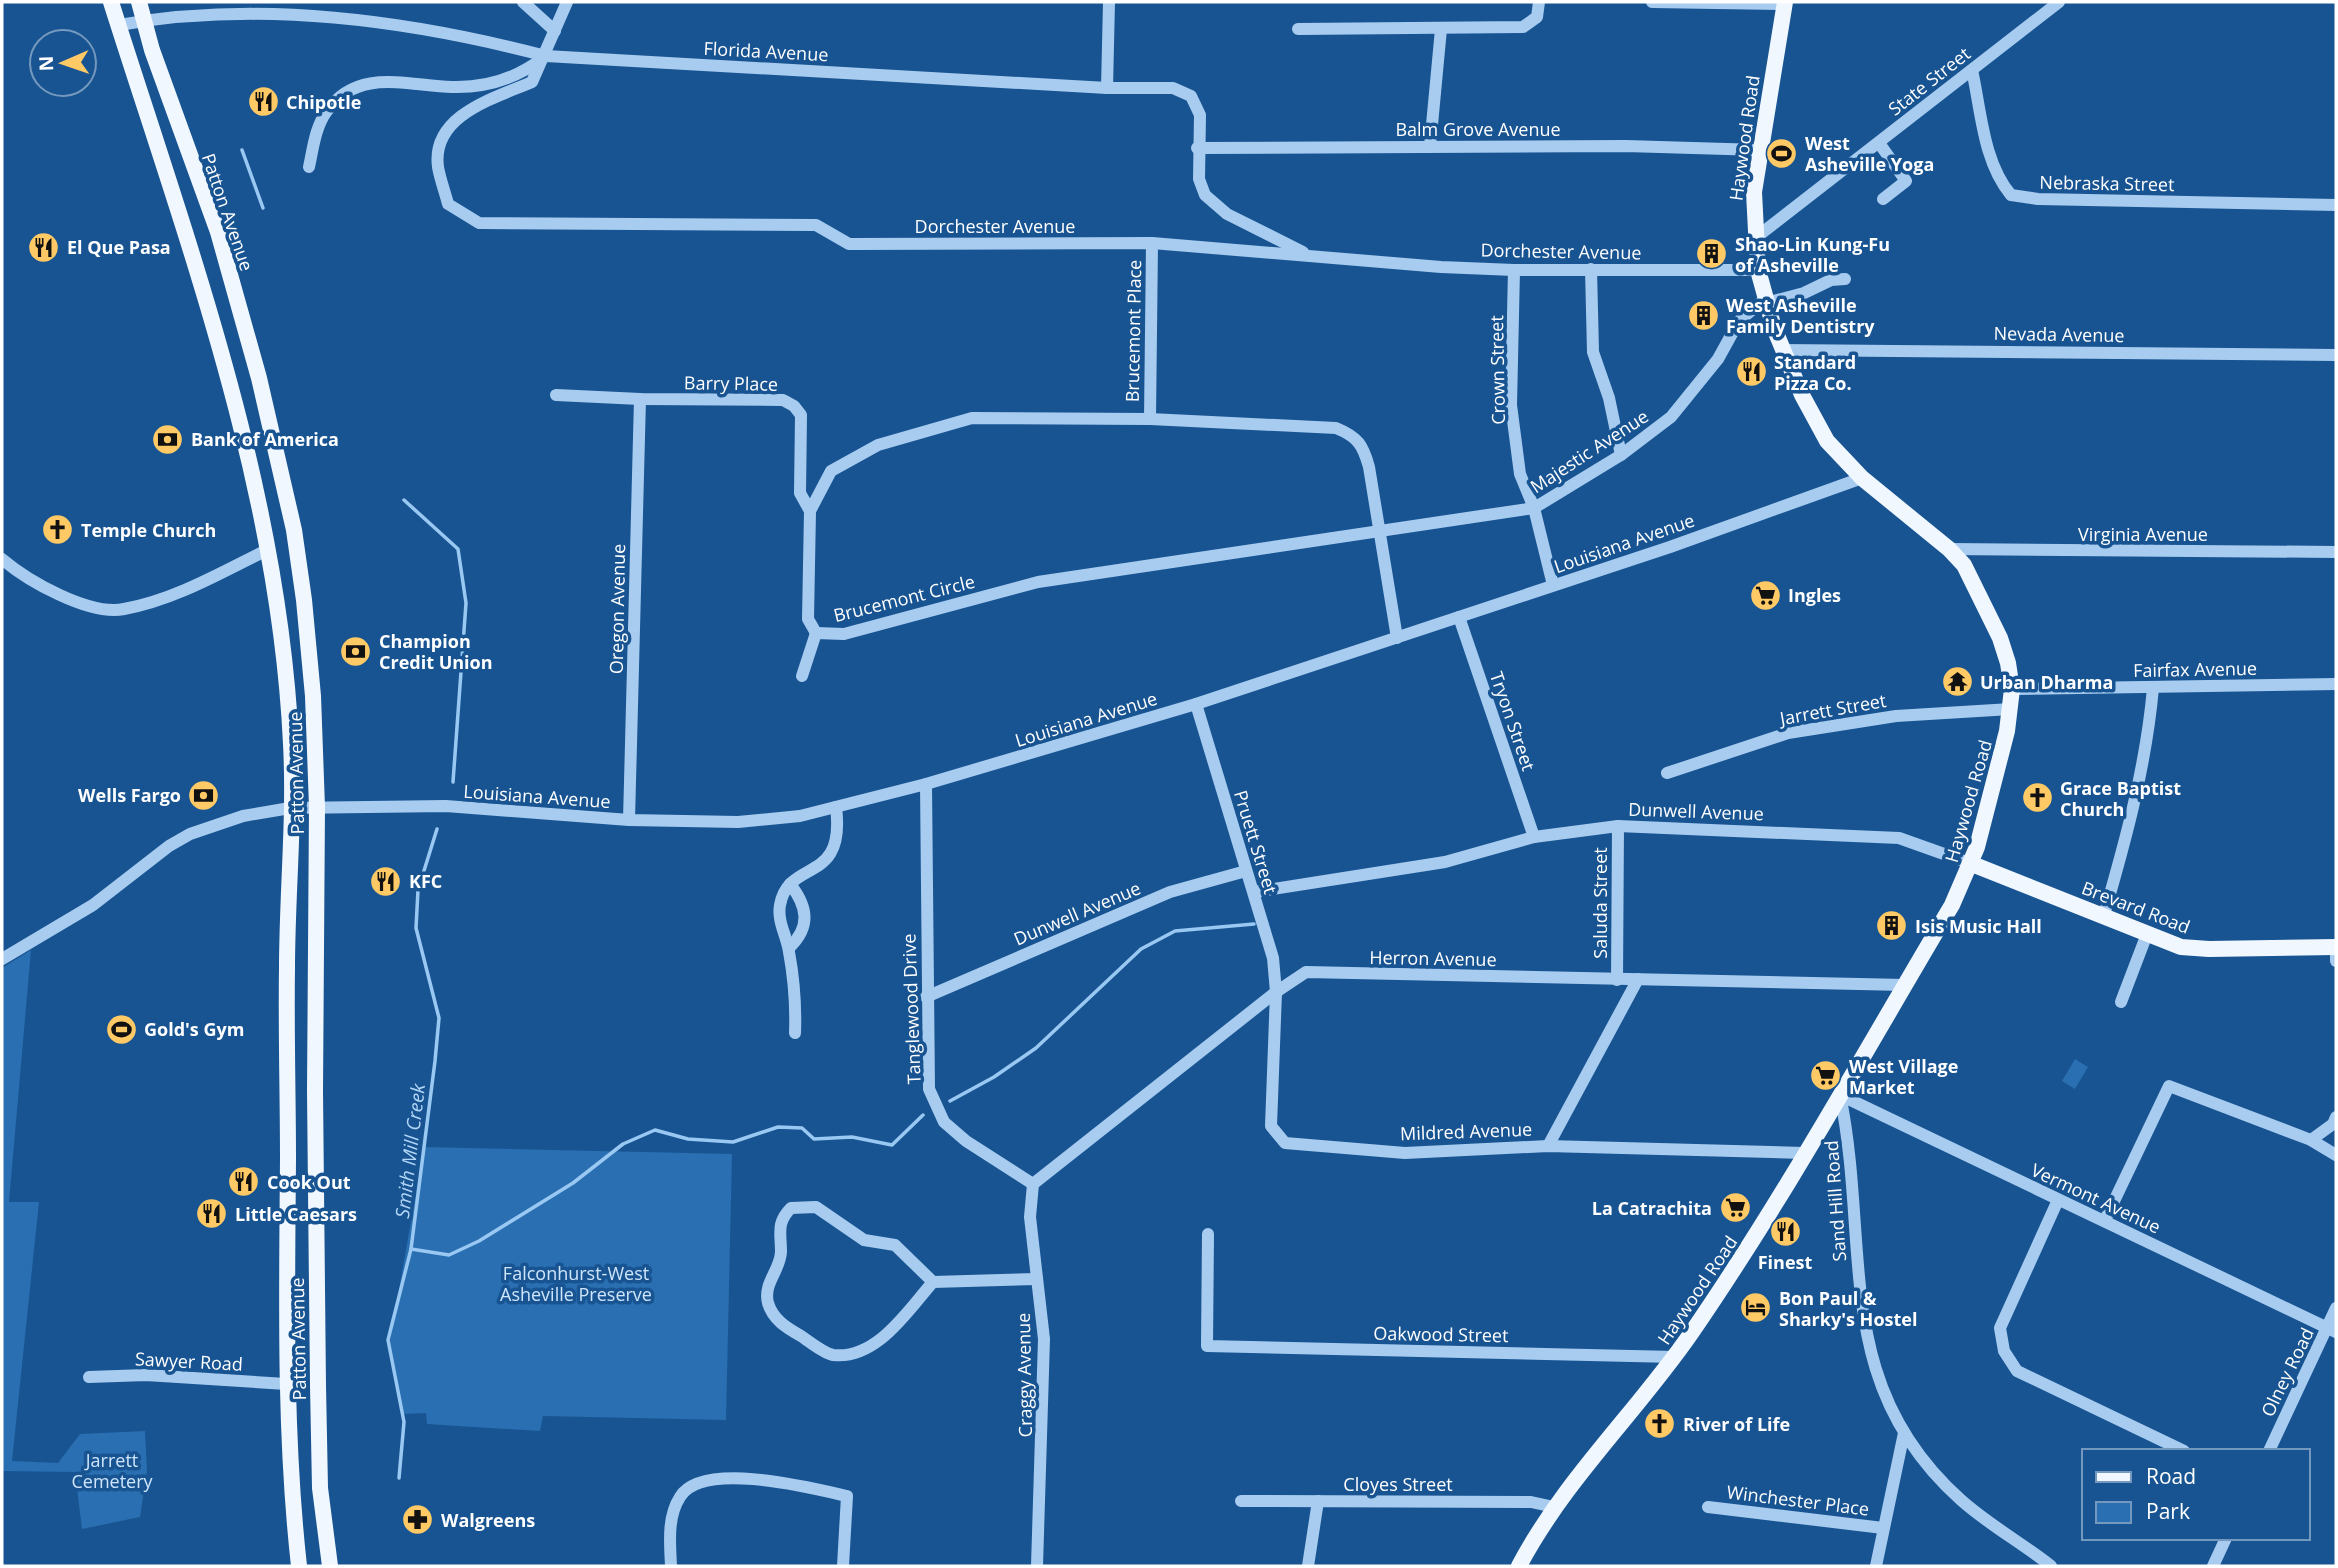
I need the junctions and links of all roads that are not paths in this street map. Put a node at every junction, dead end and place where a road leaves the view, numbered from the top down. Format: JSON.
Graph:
{"nodes":[{"id":1,"x":111,"y":2,"type":"edge"},
{"id":2,"x":139,"y":2,"type":"edge"},
{"id":3,"x":523,"y":2,"type":"edge"},
{"id":4,"x":567,"y":2,"type":"edge"},
{"id":5,"x":1109,"y":2,"type":"edge"},
{"id":6,"x":1539,"y":2,"type":"edge"},
{"id":7,"x":1652,"y":2,"type":"edge"},
{"id":8,"x":2059,"y":2,"type":"edge"},
{"id":9,"x":1784,"y":3,"type":"edge"},
{"id":10,"x":144,"y":20,"type":"junction"},
{"id":11,"x":119,"y":25,"type":"junction"},
{"id":12,"x":1298,"y":29,"type":"dead end"},
{"id":13,"x":1441,"y":29,"type":"junction"},
{"id":14,"x":555,"y":31,"type":"junction"},
{"id":15,"x":546,"y":56,"type":"junction"},
{"id":16,"x":1972,"y":70,"type":"junction"},
{"id":17,"x":1107,"y":88,"type":"junction"},
{"id":18,"x":1879,"y":143,"type":"junction"},
{"id":19,"x":1430,"y":146,"type":"junction"},
{"id":20,"x":1197,"y":148,"type":"junction"},
{"id":21,"x":1760,"y":150,"type":"junction"},
{"id":22,"x":309,"y":167,"type":"dead end"},
{"id":23,"x":1883,"y":199,"type":"dead end"},
{"id":24,"x":2336,"y":205,"type":"edge"},
{"id":25,"x":1754,"y":239,"type":"junction"},
{"id":26,"x":1152,"y":243,"type":"junction"},
{"id":27,"x":1310,"y":256,"type":"junction"},
{"id":28,"x":1514,"y":270,"type":"junction"},
{"id":29,"x":1591,"y":270,"type":"junction"},
{"id":30,"x":1758,"y":270,"type":"junction"},
{"id":31,"x":1845,"y":279,"type":"dead end"},
{"id":32,"x":1766,"y":301,"type":"junction"},
{"id":33,"x":1782,"y":350,"type":"junction"},
{"id":34,"x":2336,"y":355,"type":"edge"},
{"id":35,"x":556,"y":395,"type":"dead end"},
{"id":36,"x":640,"y":399,"type":"junction"},
{"id":37,"x":1150,"y":419,"type":"junction"},
{"id":38,"x":1621,"y":455,"type":"junction"},
{"id":39,"x":1862,"y":478,"type":"junction"},
{"id":40,"x":1534,"y":508,"type":"junction"},
{"id":41,"x":810,"y":511,"type":"junction"},
{"id":42,"x":1379,"y":530,"type":"junction"},
{"id":43,"x":269,"y":548,"type":"junction"},
{"id":44,"x":1949,"y":550,"type":"junction"},
{"id":45,"x":2336,"y":552,"type":"edge"},
{"id":46,"x":2,"y":559,"type":"edge"},
{"id":47,"x":1553,"y":585,"type":"junction"},
{"id":48,"x":1460,"y":617,"type":"junction"},
{"id":49,"x":816,"y":633,"type":"junction"},
{"id":50,"x":1397,"y":638,"type":"junction"},
{"id":51,"x":802,"y":676,"type":"dead end"},
{"id":52,"x":2336,"y":684,"type":"edge"},
{"id":53,"x":2153,"y":688,"type":"junction"},
{"id":54,"x":2012,"y":689,"type":"junction"},
{"id":55,"x":1196,"y":704,"type":"junction"},
{"id":56,"x":2011,"y":709,"type":"junction"},
{"id":57,"x":1667,"y":773,"type":"dead end"},
{"id":58,"x":926,"y":784,"type":"junction"},
{"id":59,"x":317,"y":807,"type":"junction"},
{"id":60,"x":836,"y":807,"type":"junction"},
{"id":61,"x":290,"y":808,"type":"junction"},
{"id":62,"x":629,"y":820,"type":"junction"},
{"id":63,"x":1618,"y":826,"type":"junction"},
{"id":64,"x":1534,"y":837,"type":"junction"},
{"id":65,"x":1972,"y":864,"type":"junction"},
{"id":66,"x":1246,"y":871,"type":"junction"},
{"id":67,"x":790,"y":884,"type":"junction"},
{"id":68,"x":1254,"y":892,"type":"junction"},
{"id":69,"x":2104,"y":915,"type":"junction"},
{"id":70,"x":2147,"y":934,"type":"junction"},
{"id":71,"x":2336,"y":947,"type":"edge"},
{"id":72,"x":789,"y":948,"type":"junction"},
{"id":73,"x":2,"y":959,"type":"edge"},
{"id":74,"x":2336,"y":961,"type":"edge"},
{"id":75,"x":1638,"y":979,"type":"junction"},
{"id":76,"x":1617,"y":980,"type":"junction"},
{"id":77,"x":1905,"y":985,"type":"junction"},
{"id":78,"x":1276,"y":992,"type":"junction"},
{"id":79,"x":926,"y":997,"type":"junction"},
{"id":80,"x":2121,"y":1002,"type":"dead end"},
{"id":81,"x":795,"y":1033,"type":"dead end"},
{"id":82,"x":1840,"y":1095,"type":"junction"},
{"id":83,"x":2336,"y":1117,"type":"edge"},
{"id":84,"x":2311,"y":1140,"type":"junction"},
{"id":85,"x":1548,"y":1146,"type":"junction"},
{"id":86,"x":1804,"y":1153,"type":"junction"},
{"id":87,"x":2336,"y":1155,"type":"edge"},
{"id":88,"x":1033,"y":1184,"type":"junction"},
{"id":89,"x":2058,"y":1200,"type":"junction"},
{"id":90,"x":2105,"y":1220,"type":"junction"},
{"id":91,"x":1208,"y":1234,"type":"dead end"},
{"id":92,"x":1037,"y":1279,"type":"junction"},
{"id":93,"x":933,"y":1282,"type":"junction"},
{"id":94,"x":2336,"y":1308,"type":"edge"},
{"id":95,"x":2332,"y":1330,"type":"edge"},
{"id":96,"x":1675,"y":1357,"type":"junction"},
{"id":97,"x":89,"y":1377,"type":"dead end"},
{"id":98,"x":286,"y":1384,"type":"junction"},
{"id":99,"x":1904,"y":1433,"type":"junction"},
{"id":100,"x":2180,"y":1449,"type":"edge"},
{"id":101,"x":2270,"y":1449,"type":"edge"},
{"id":102,"x":1241,"y":1501,"type":"dead end"},
{"id":103,"x":1318,"y":1502,"type":"junction"},
{"id":104,"x":1555,"y":1507,"type":"junction"},
{"id":105,"x":1708,"y":1507,"type":"dead end"},
{"id":106,"x":1883,"y":1528,"type":"junction"},
{"id":107,"x":2225,"y":1540,"type":"edge"},
{"id":108,"x":299,"y":1566,"type":"edge"},
{"id":109,"x":330,"y":1566,"type":"edge"},
{"id":110,"x":671,"y":1566,"type":"edge"},
{"id":111,"x":843,"y":1566,"type":"edge"},
{"id":112,"x":1037,"y":1566,"type":"edge"},
{"id":113,"x":1308,"y":1566,"type":"edge"},
{"id":114,"x":1519,"y":1566,"type":"edge"},
{"id":115,"x":1877,"y":1566,"type":"edge"},
{"id":116,"x":2051,"y":1566,"type":"edge"},
{"id":117,"x":2213,"y":1566,"type":"edge"}],
"edges":[{"from":1,"to":11,"type":"main road","name":"Patton Avenue"},
{"from":2,"to":10,"type":"main road","name":"Patton Avenue"},
{"from":3,"to":14,"type":"street"},
{"from":4,"to":14,"type":"street","name":"Dorchester Avenue"},
{"from":5,"to":17,"type":"street"},
{"from":6,"to":13,"type":"street"},
{"from":7,"to":9,"type":"street"},
{"from":8,"to":16,"type":"street","name":"State Street"},
{"from":9,"to":21,"type":"main road","name":"Haywood Road"},
{"from":10,"to":11,"type":"street","name":"Florida Avenue"},
{"from":10,"to":15,"type":"street","name":"Florida Avenue"},
{"from":10,"to":59,"type":"main road","name":"Patton Avenue"},
{"from":11,"to":43,"type":"main road","name":"Patton Avenue"},
{"from":12,"to":13,"type":"street"},
{"from":13,"to":19,"type":"street"},
{"from":14,"to":15,"type":"street","name":"Dorchester Avenue"},
{"from":15,"to":17,"type":"street","name":"Florida Avenue"},
{"from":15,"to":22,"type":"street"},
{"from":15,"to":26,"type":"street","name":"Dorchester Avenue"},
{"from":16,"to":18,"type":"street","name":"State Street"},
{"from":16,"to":24,"type":"street","name":"Nebraska Street"},
{"from":17,"to":20,"type":"street","name":"Florida Avenue"},
{"from":18,"to":23,"type":"street"},
{"from":18,"to":25,"type":"street","name":"State Street"},
{"from":19,"to":20,"type":"street","name":"Balm Grove Avenue"},
{"from":19,"to":21,"type":"street","name":"Balm Grove Avenue"},
{"from":20,"to":27,"type":"street","name":"Florida Avenue"},
{"from":21,"to":25,"type":"main road","name":"Haywood Road"},
{"from":25,"to":30,"type":"main road","name":"Haywood Road"},
{"from":26,"to":27,"type":"street","name":"Dorchester Avenue"},
{"from":26,"to":37,"type":"street","name":"Brucemont Place"},
{"from":27,"to":28,"type":"street","name":"Dorchester Avenue"},
{"from":28,"to":29,"type":"street","name":"Dorchester Avenue"},
{"from":28,"to":40,"type":"street","name":"Crown Street"},
{"from":29,"to":30,"type":"street","name":"Dorchester Avenue"},
{"from":29,"to":38,"type":"street"},
{"from":30,"to":32,"type":"main road","name":"Haywood Road"},
{"from":31,"to":32,"type":"street"},
{"from":32,"to":33,"type":"main road","name":"Haywood Road"},
{"from":32,"to":38,"type":"street","name":"Majestic Avenue"},
{"from":33,"to":34,"type":"street","name":"Nevada Avenue"},
{"from":33,"to":39,"type":"main road","name":"Haywood Road"},
{"from":35,"to":36,"type":"street","name":"Barry Place"},
{"from":36,"to":41,"type":"street","name":"Barry Place"},
{"from":36,"to":62,"type":"street","name":"Oregon Avenue"},
{"from":37,"to":41,"type":"street","name":"Brucemont Circle"},
{"from":37,"to":42,"type":"street","name":"Brucemont Circle"},
{"from":38,"to":40,"type":"street","name":"Majestic Avenue"},
{"from":39,"to":44,"type":"main road","name":"Haywood Road"},
{"from":39,"to":47,"type":"street","name":"Louisiana Avenue"},
{"from":40,"to":42,"type":"street","name":"Brucemont Circle"},
{"from":40,"to":47,"type":"street","name":"Majestic Avenue"},
{"from":41,"to":49,"type":"street","name":"Brucemont Circle"},
{"from":42,"to":49,"type":"street","name":"Brucemont Circle"},
{"from":42,"to":50,"type":"street","name":"Brucemont Circle"},
{"from":43,"to":46,"type":"street"},
{"from":43,"to":61,"type":"main road","name":"Patton Avenue"},
{"from":44,"to":45,"type":"street","name":"Virginia Avenue"},
{"from":44,"to":54,"type":"main road","name":"Haywood Road"},
{"from":47,"to":48,"type":"street","name":"Louisiana Avenue"},
{"from":48,"to":50,"type":"street","name":"Louisiana Avenue"},
{"from":48,"to":64,"type":"street","name":"Tryon Street"},
{"from":49,"to":51,"type":"street"},
{"from":50,"to":55,"type":"street","name":"Louisiana Avenue"},
{"from":52,"to":53,"type":"street","name":"Fairfax Avenue"},
{"from":53,"to":54,"type":"street","name":"Fairfax Avenue"},
{"from":53,"to":69,"type":"street"},
{"from":54,"to":56,"type":"main road","name":"Haywood Road"},
{"from":55,"to":58,"type":"street","name":"Louisiana Avenue"},
{"from":55,"to":66,"type":"street","name":"Pruett Street"},
{"from":56,"to":57,"type":"street","name":"Jarrett Street"},
{"from":56,"to":65,"type":"main road","name":"Haywood Road"},
{"from":58,"to":60,"type":"street","name":"Louisiana Avenue"},
{"from":58,"to":79,"type":"street","name":"Tanglewood Drive"},
{"from":59,"to":61,"type":"street","name":"Louisiana Avenue"},
{"from":59,"to":62,"type":"street","name":"Louisiana Avenue"},
{"from":59,"to":109,"type":"main road","name":"Patton Avenue"},
{"from":60,"to":62,"type":"street","name":"Louisiana Avenue"},
{"from":60,"to":67,"type":"street"},
{"from":61,"to":73,"type":"street","name":"Louisiana Avenue"},
{"from":61,"to":98,"type":"main road","name":"Patton Avenue"},
{"from":63,"to":64,"type":"street","name":"Dunwell Avenue"},
{"from":63,"to":65,"type":"street","name":"Dunwell Avenue"},
{"from":63,"to":76,"type":"street","name":"Saluda Street"},
{"from":64,"to":68,"type":"street","name":"Dunwell Avenue"},
{"from":65,"to":69,"type":"main road","name":"Brevard Road"},
{"from":65,"to":77,"type":"main road","name":"Haywood Road"},
{"from":66,"to":68,"type":"street","name":"Pruett Street"},
{"from":66,"to":79,"type":"street","name":"Dunwell Avenue"},
{"from":67,"to":72,"type":"street"},
{"from":67,"to":72,"type":"street"},
{"from":68,"to":78,"type":"street","name":"Pruett Street"},
{"from":69,"to":70,"type":"main road","name":"Brevard Road"},
{"from":70,"to":71,"type":"main road","name":"Brevard Road"},
{"from":70,"to":80,"type":"street"},
{"from":71,"to":74,"type":"street"},
{"from":72,"to":81,"type":"street"},
{"from":75,"to":76,"type":"street","name":"Herron Avenue"},
{"from":75,"to":77,"type":"street","name":"Herron Avenue"},
{"from":75,"to":85,"type":"street"},
{"from":76,"to":78,"type":"street","name":"Herron Avenue"},
{"from":77,"to":82,"type":"main road","name":"Haywood Road"},
{"from":78,"to":85,"type":"street","name":"Mildred Avenue"},
{"from":78,"to":88,"type":"street","name":"Herron Avenue"},
{"from":79,"to":88,"type":"street","name":"Tanglewood Drive"},
{"from":82,"to":86,"type":"main road","name":"Haywood Road"},
{"from":82,"to":89,"type":"street","name":"Vermont Avenue"},
{"from":82,"to":99,"type":"street","name":"Sand Hill Road"},
{"from":83,"to":84,"type":"street"},
{"from":84,"to":87,"type":"street"},
{"from":84,"to":90,"type":"street"},
{"from":85,"to":86,"type":"street","name":"Mildred Avenue"},
{"from":86,"to":96,"type":"main road","name":"Haywood Road"},
{"from":88,"to":92,"type":"street","name":"Craggy Avenue"},
{"from":89,"to":90,"type":"street","name":"Vermont Avenue"},
{"from":89,"to":100,"type":"street"},
{"from":90,"to":95,"type":"street","name":"Vermont Avenue"},
{"from":91,"to":96,"type":"street","name":"Oakwood Street"},
{"from":92,"to":93,"type":"street"},
{"from":92,"to":112,"type":"street","name":"Craggy Avenue"},
{"from":93,"to":93,"type":"street"},
{"from":94,"to":95,"type":"street","name":"Olney Road"},
{"from":95,"to":101,"type":"street","name":"Olney Road"},
{"from":96,"to":104,"type":"main road","name":"Haywood Road"},
{"from":97,"to":98,"type":"street","name":"Sawyer Road"},
{"from":98,"to":108,"type":"main road","name":"Patton Avenue"},
{"from":99,"to":106,"type":"street"},
{"from":99,"to":116,"type":"street","name":"Sand Hill Road"},
{"from":102,"to":103,"type":"street","name":"Cloyes Street"},
{"from":103,"to":104,"type":"street","name":"Cloyes Street"},
{"from":103,"to":113,"type":"street"},
{"from":104,"to":114,"type":"main road","name":"Haywood Road"},
{"from":105,"to":106,"type":"street","name":"Winchester Place"},
{"from":106,"to":115,"type":"street"},
{"from":107,"to":117,"type":"street"},
{"from":110,"to":111,"type":"street"}]}
